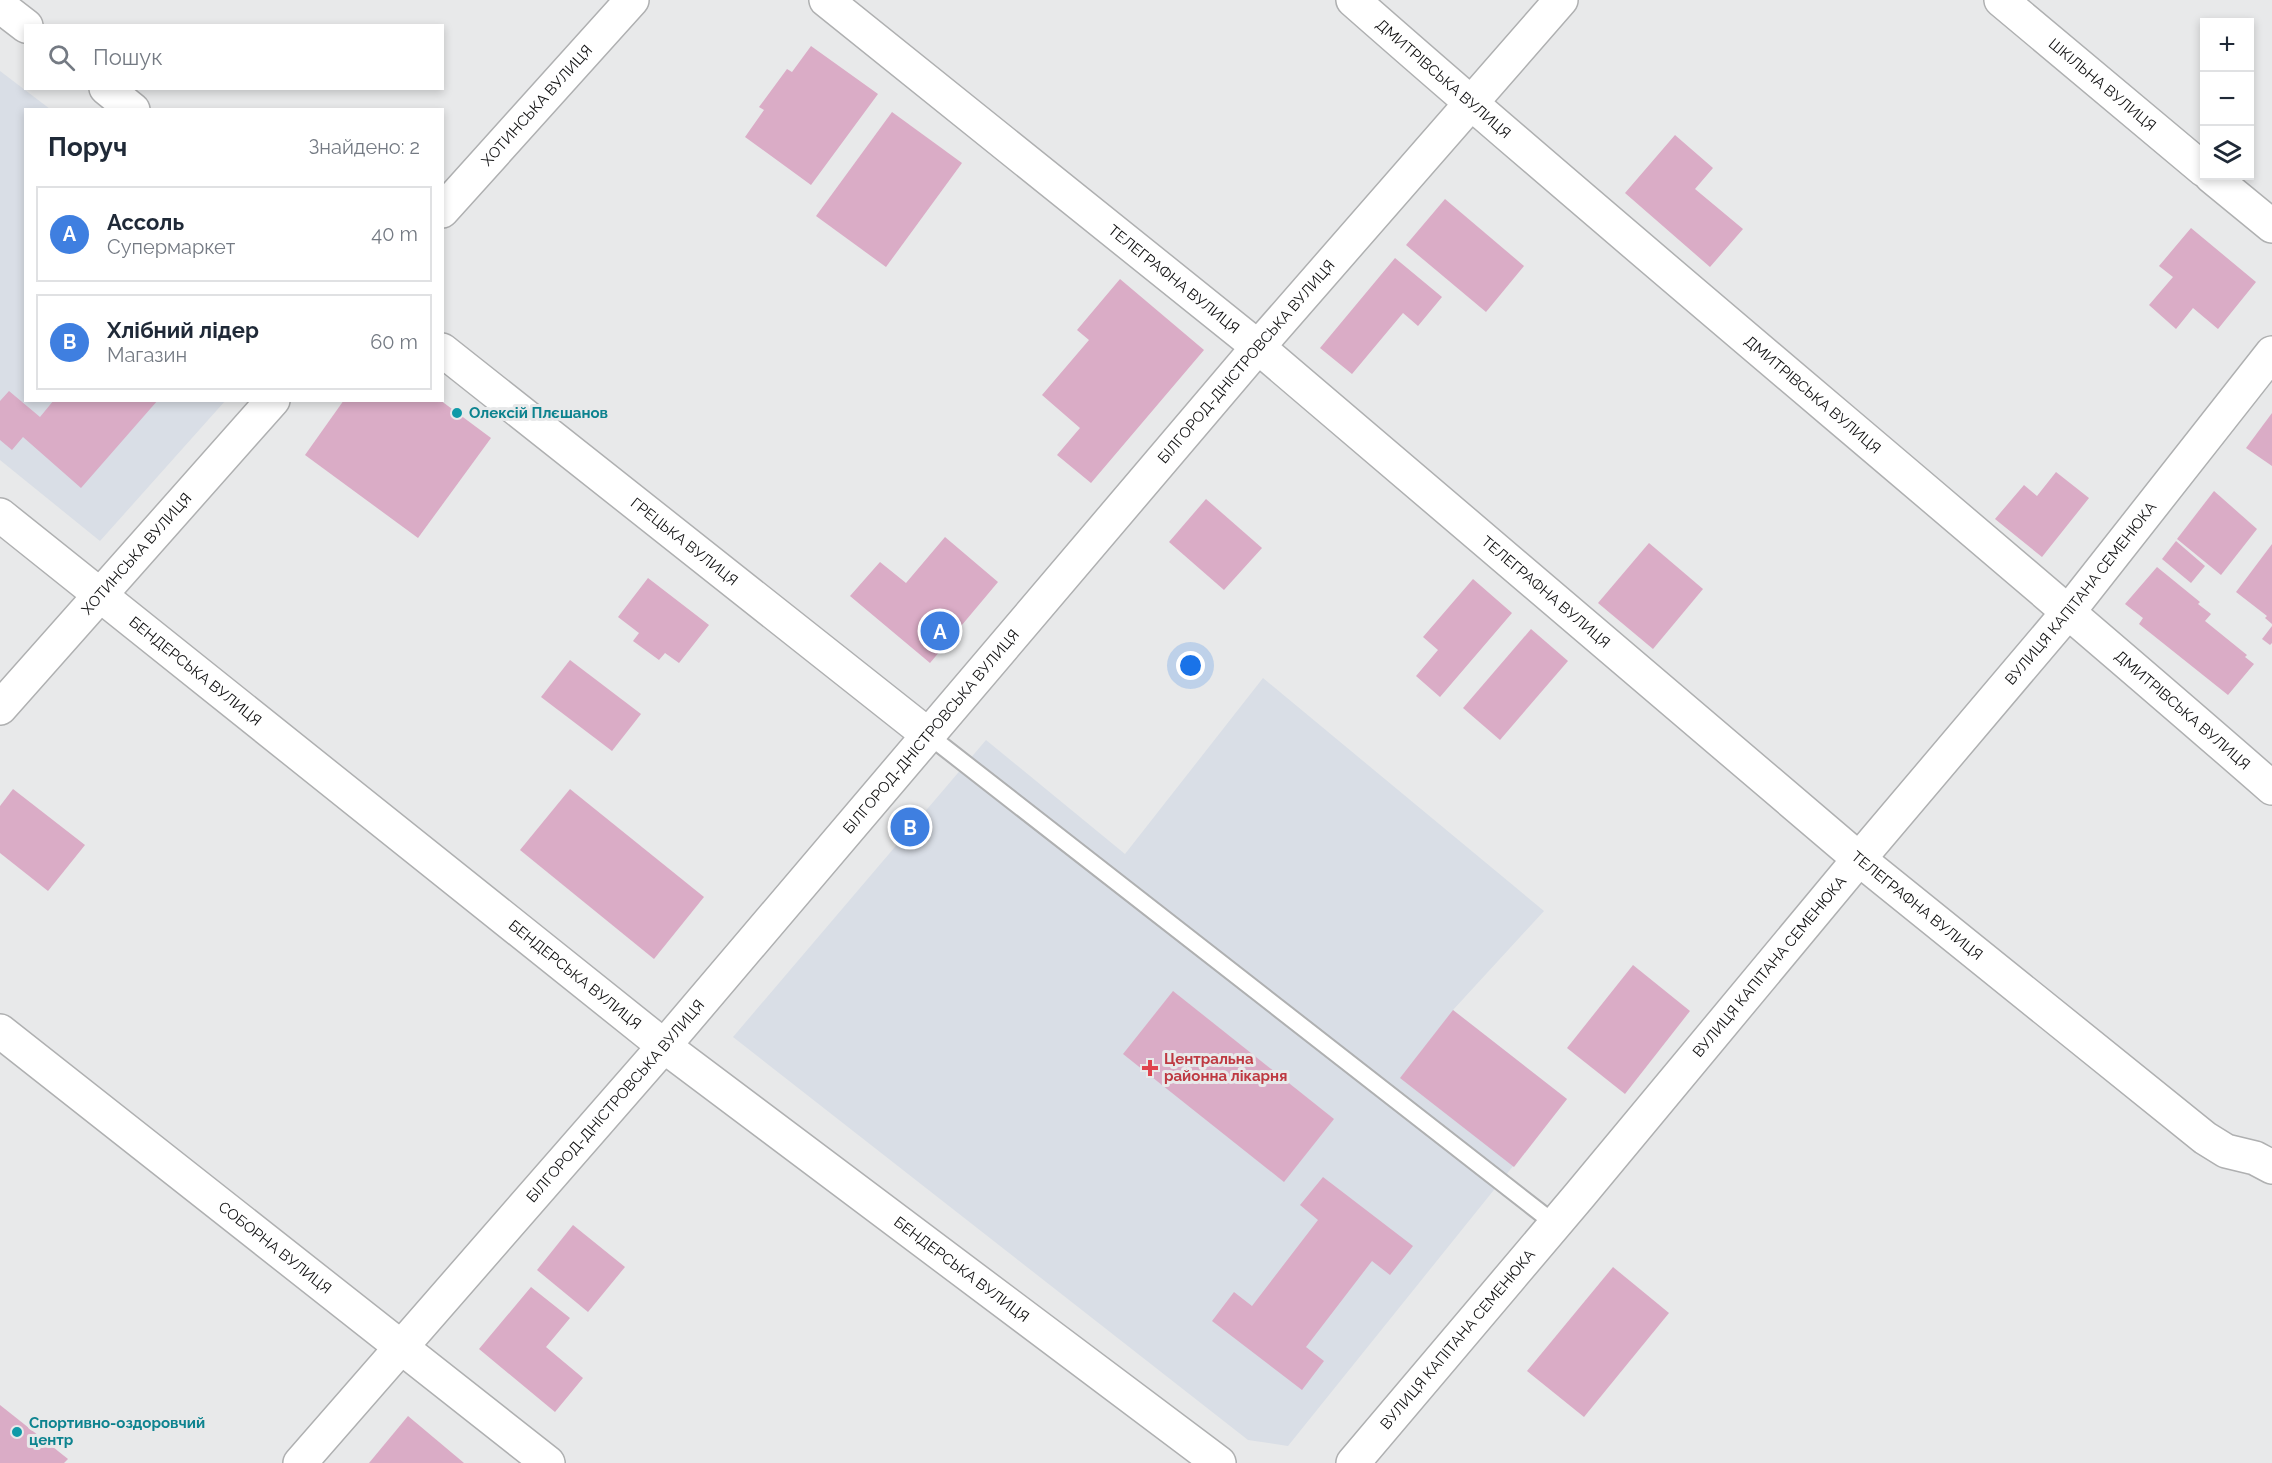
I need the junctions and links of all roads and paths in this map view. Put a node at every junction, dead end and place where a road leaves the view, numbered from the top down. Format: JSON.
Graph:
{"nodes":[{"id":1,"x":632,"y":0,"type":"edge"},
{"id":2,"x":826,"y":0,"type":"edge"},
{"id":3,"x":1353,"y":0,"type":"edge"},
{"id":4,"x":1561,"y":0,"type":"edge"},
{"id":5,"x":2001,"y":0,"type":"edge"},
{"id":6,"x":0,"y":6,"type":"edge"},
{"id":7,"x":24,"y":24,"type":"edge"},
{"id":8,"x":109,"y":90,"type":"edge"},
{"id":9,"x":1472,"y":105,"type":"junction"},
{"id":10,"x":131,"y":108,"type":"edge"},
{"id":11,"x":2200,"y":166,"type":"edge"},
{"id":12,"x":2216,"y":180,"type":"edge"},
{"id":13,"x":444,"y":209,"type":"edge"},
{"id":14,"x":2272,"y":226,"type":"edge"},
{"id":15,"x":1258,"y":347,"type":"junction"},
{"id":16,"x":444,"y":352,"type":"edge"},
{"id":17,"x":2272,"y":352,"type":"edge"},
{"id":18,"x":271,"y":402,"type":"edge"},
{"id":19,"x":0,"y":515,"type":"edge"},
{"id":20,"x":99,"y":595,"type":"junction"},
{"id":21,"x":2069,"y":611,"type":"junction"},
{"id":22,"x":0,"y":708,"type":"edge"},
{"id":23,"x":927,"y":735,"type":"junction"},
{"id":24,"x":2272,"y":788,"type":"edge"},
{"id":25,"x":1859,"y":859,"type":"junction"},
{"id":26,"x":0,"y":1031,"type":"edge"},
{"id":27,"x":664,"y":1046,"type":"junction"},
{"id":28,"x":2272,"y":1167,"type":"edge"},
{"id":29,"x":1555,"y":1224,"type":"junction"},
{"id":30,"x":402,"y":1346,"type":"junction"},
{"id":31,"x":300,"y":1463,"type":"edge"},
{"id":32,"x":548,"y":1463,"type":"edge"},
{"id":33,"x":1219,"y":1463,"type":"edge"},
{"id":34,"x":1353,"y":1463,"type":"edge"}],
"edges":[{"from":1,"to":13,"type":"street","name":"ХОТИНСЬКА ВУЛИЦЯ"},
{"from":2,"to":15,"type":"street","name":"ТЕЛЕГРАФНА ВУЛИЦЯ"},
{"from":3,"to":9,"type":"street","name":"ДМИТРІВСЬКА ВУЛИЦЯ"},
{"from":4,"to":9,"type":"street","name":"БІЛГОРОД-ДНІСТРОВСЬКА ВУЛИЦЯ"},
{"from":5,"to":11,"type":"street","name":"ШКІЛЬНА ВУЛИЦЯ"},
{"from":6,"to":7,"type":"street"},
{"from":8,"to":10,"type":"street"},
{"from":9,"to":15,"type":"street","name":"БІЛГОРОД-ДНІСТРОВСЬКА ВУЛИЦЯ"},
{"from":9,"to":21,"type":"street","name":"ДМИТРІВСЬКА ВУЛИЦЯ"},
{"from":12,"to":14,"type":"street"},
{"from":15,"to":23,"type":"street","name":"БІЛГОРОД-ДНІСТРОВСЬКА ВУЛИЦЯ"},
{"from":15,"to":25,"type":"street","name":"ТЕЛЕГРАФНА ВУЛИЦЯ"},
{"from":16,"to":23,"type":"street","name":"ГРЕЦЬКА ВУЛИЦЯ"},
{"from":17,"to":21,"type":"street","name":"ВУЛИЦЯ КАПІТАНА СЕМЕНЮКА"},
{"from":18,"to":20,"type":"street","name":"ХОТИНСЬКА ВУЛИЦЯ"},
{"from":19,"to":20,"type":"street","name":"БЕНДЕРСЬКА ВУЛИЦЯ"},
{"from":20,"to":22,"type":"street","name":"ХОТИНСЬКА ВУЛИЦЯ"},
{"from":20,"to":27,"type":"street","name":"БЕНДЕРСЬКА ВУЛИЦЯ"},
{"from":21,"to":24,"type":"street","name":"ДМИТРІВСЬКА ВУЛИЦЯ"},
{"from":21,"to":25,"type":"street","name":"ВУЛИЦЯ КАПІТАНА СЕМЕНЮКА"},
{"from":23,"to":27,"type":"street","name":"БІЛГОРОД-ДНІСТРОВСЬКА ВУЛИЦЯ"},
{"from":23,"to":29,"type":"lane"},
{"from":25,"to":28,"type":"street","name":"ТЕЛЕГРАФНА ВУЛИЦЯ"},
{"from":25,"to":29,"type":"street","name":"ВУЛИЦЯ КАПІТАНА СЕМЕНЮКА"},
{"from":26,"to":30,"type":"street","name":"СОБОРНА ВУЛИЦЯ"},
{"from":27,"to":30,"type":"street","name":"БІЛГОРОД-ДНІСТРОВСЬКА ВУЛИЦЯ"},
{"from":27,"to":33,"type":"street","name":"БЕНДЕРСЬКА ВУЛИЦЯ"},
{"from":29,"to":34,"type":"street","name":"ВУЛИЦЯ КАПІТАНА СЕМЕНЮКА"},
{"from":30,"to":31,"type":"street","name":"БІЛГОРОД-ДНІСТРОВСЬКА ВУЛИЦЯ"},
{"from":30,"to":32,"type":"street","name":"СОБОРНА ВУЛИЦЯ"}]}
